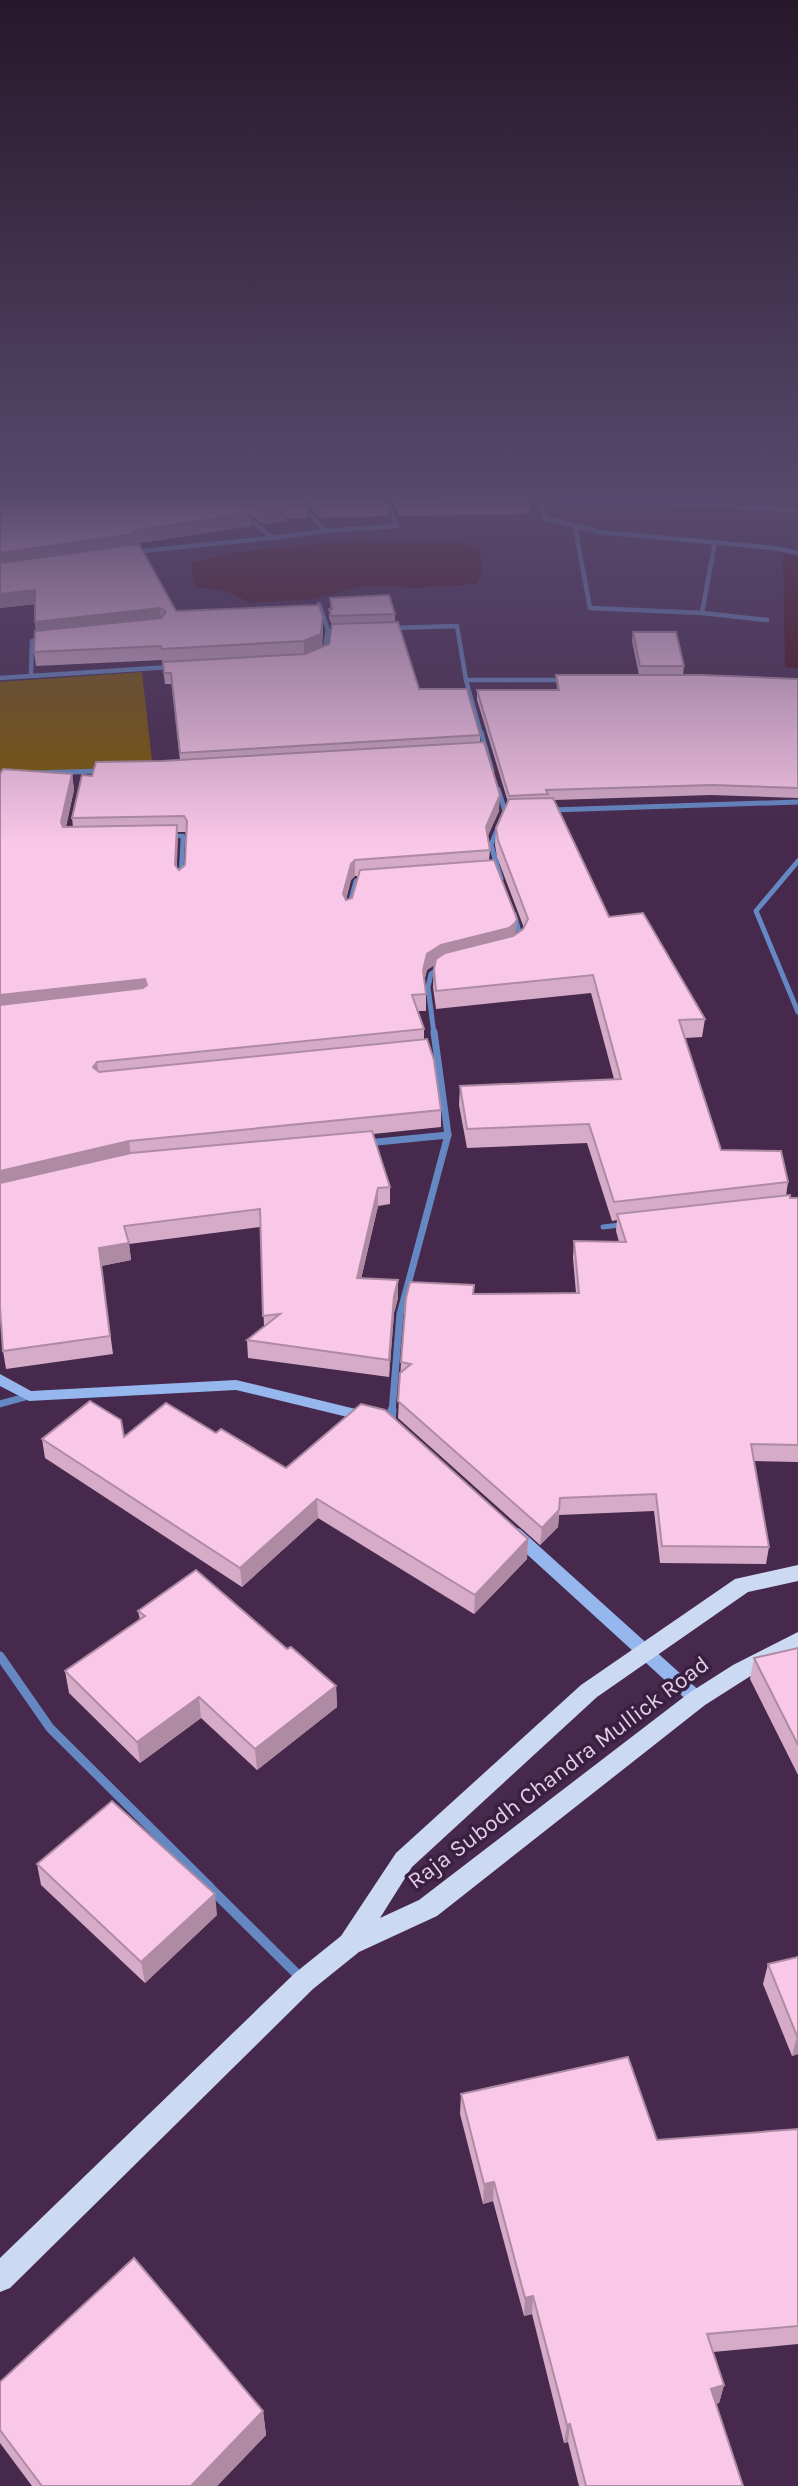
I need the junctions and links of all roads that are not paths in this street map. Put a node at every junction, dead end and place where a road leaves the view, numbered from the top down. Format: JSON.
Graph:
{"nodes":[{"id":1,"x":321,"y":611,"type":"edge"},
{"id":2,"x":657,"y":611,"type":"edge"},
{"id":3,"x":702,"y":613,"type":"joint"},
{"id":4,"x":766,"y":620,"type":"dead end"},
{"id":5,"x":379,"y":628,"type":"edge"},
{"id":6,"x":328,"y":630,"type":"junction"},
{"id":7,"x":341,"y":630,"type":"edge"},
{"id":8,"x":45,"y":640,"type":"edge"},
{"id":9,"x":316,"y":656,"type":"edge"},
{"id":10,"x":181,"y":667,"type":"edge"},
{"id":11,"x":31,"y":674,"type":"junction"},
{"id":12,"x":0,"y":678,"type":"edge"},
{"id":13,"x":466,"y":680,"type":"junction"},
{"id":14,"x":578,"y":680,"type":"edge"},
{"id":15,"x":473,"y":752,"type":"edge"},
{"id":16,"x":486,"y":752,"type":"junction"},
{"id":17,"x":83,"y":771,"type":"junction"},
{"id":18,"x":110,"y":771,"type":"edge"},
{"id":19,"x":28,"y":773,"type":"edge"},
{"id":20,"x":80,"y":785,"type":"edge"},
{"id":21,"x":798,"y":802,"type":"edge"},
{"id":22,"x":547,"y":810,"type":"edge"},
{"id":23,"x":505,"y":811,"type":"junction"},
{"id":24,"x":519,"y":811,"type":"edge"},
{"id":25,"x":170,"y":836,"type":"edge"},
{"id":26,"x":798,"y":861,"type":"edge"},
{"id":27,"x":498,"y":870,"type":"junction"},
{"id":28,"x":486,"y":872,"type":"edge"},
{"id":29,"x":370,"y":880,"type":"edge"},
{"id":30,"x":181,"y":881,"type":"edge"},
{"id":31,"x":503,"y":883,"type":"edge"},
{"id":32,"x":512,"y":909,"type":"edge"},
{"id":33,"x":348,"y":911,"type":"edge"},
{"id":34,"x":519,"y":943,"type":"edge"},
{"id":35,"x":442,"y":966,"type":"edge"},
{"id":36,"x":798,"y":1012,"type":"edge"},
{"id":37,"x":448,"y":1135,"type":"junction"},
{"id":38,"x":357,"y":1144,"type":"edge"},
{"id":39,"x":629,"y":1224,"type":"edge"},
{"id":40,"x":603,"y":1227,"type":"dead end"},
{"id":41,"x":0,"y":1379,"type":"edge"},
{"id":42,"x":29,"y":1396,"type":"junction"},
{"id":43,"x":0,"y":1404,"type":"edge"},
{"id":44,"x":396,"y":1428,"type":"joint"},
{"id":45,"x":503,"y":1523,"type":"edge"},
{"id":46,"x":798,"y":1573,"type":"edge"},
{"id":47,"x":798,"y":1642,"type":"edge"},
{"id":48,"x":645,"y":1650,"type":"junction"},
{"id":49,"x":0,"y":1656,"type":"edge"},
{"id":50,"x":697,"y":1699,"type":"junction"},
{"id":51,"x":350,"y":1944,"type":"junction"},
{"id":52,"x":304,"y":1981,"type":"junction"},
{"id":53,"x":0,"y":2278,"type":"edge"}],
"edges":[{"from":1,"to":6,"type":"street"},
{"from":2,"to":3,"type":"street"},
{"from":3,"to":4,"type":"street"},
{"from":5,"to":13,"type":"street"},
{"from":6,"to":7,"type":"street"},
{"from":6,"to":9,"type":"street"},
{"from":8,"to":11,"type":"street"},
{"from":10,"to":11,"type":"street"},
{"from":11,"to":12,"type":"street"},
{"from":13,"to":14,"type":"street"},
{"from":13,"to":16,"type":"street"},
{"from":15,"to":16,"type":"street"},
{"from":16,"to":23,"type":"street"},
{"from":17,"to":18,"type":"street"},
{"from":17,"to":19,"type":"street"},
{"from":17,"to":20,"type":"lane"},
{"from":21,"to":22,"type":"street"},
{"from":23,"to":24,"type":"street"},
{"from":23,"to":27,"type":"street"},
{"from":25,"to":30,"type":"lane"},
{"from":26,"to":36,"type":"street"},
{"from":27,"to":28,"type":"street"},
{"from":27,"to":31,"type":"street"},
{"from":29,"to":33,"type":"street"},
{"from":32,"to":34,"type":"street"},
{"from":35,"to":37,"type":"street"},
{"from":37,"to":38,"type":"street"},
{"from":37,"to":44,"type":"street"},
{"from":39,"to":40,"type":"lane"},
{"from":41,"to":42,"type":"street"},
{"from":42,"to":43,"type":"street"},
{"from":42,"to":44,"type":"street"},
{"from":45,"to":48,"type":"street"},
{"from":46,"to":48,"type":"main road","name":"Raja Subodh Chandra Mullick Road"},
{"from":47,"to":50,"type":"main road","name":"Raja Subodh Chandra Mullick Road"},
{"from":48,"to":50,"type":"street"},
{"from":48,"to":51,"type":"main road","name":"Raja Subodh Chandra Mullick Road"},
{"from":49,"to":52,"type":"street"},
{"from":50,"to":51,"type":"main road","name":"Raja Subodh Chandra Mullick Road"},
{"from":51,"to":52,"type":"main road","name":"Raja Subodh Chandra Mullick Road"},
{"from":52,"to":53,"type":"main road","name":"Raja Subodh Chandra Mullick Road"}]}
